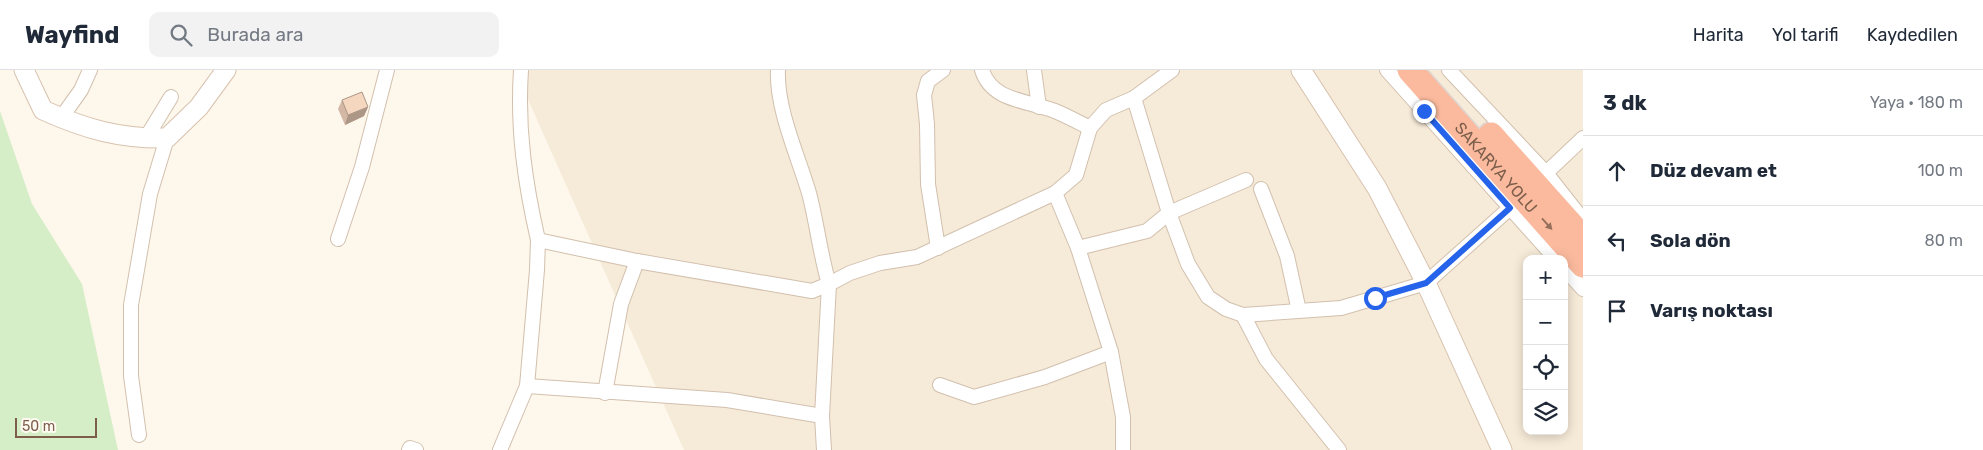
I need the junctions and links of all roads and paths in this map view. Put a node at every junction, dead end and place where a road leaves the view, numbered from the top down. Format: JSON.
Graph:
{"nodes":[{"id":1,"x":24,"y":70,"type":"edge"},
{"id":2,"x":90,"y":70,"type":"edge"},
{"id":3,"x":226,"y":70,"type":"edge"},
{"id":4,"x":387,"y":70,"type":"edge"},
{"id":5,"x":521,"y":70,"type":"edge"},
{"id":6,"x":778,"y":70,"type":"edge"},
{"id":7,"x":943,"y":70,"type":"edge"},
{"id":8,"x":982,"y":70,"type":"edge"},
{"id":9,"x":1034,"y":70,"type":"edge"},
{"id":10,"x":1172,"y":70,"type":"edge"},
{"id":11,"x":1302,"y":70,"type":"edge"},
{"id":12,"x":1387,"y":70,"type":"edge"},
{"id":13,"x":1410,"y":70,"type":"edge"},
{"id":14,"x":1432,"y":70,"type":"edge"},
{"id":15,"x":1450,"y":70,"type":"edge"},
{"id":16,"x":172,"y":96,"type":"dead end"},
{"id":17,"x":1134,"y":98,"type":"junction"},
{"id":18,"x":1039,"y":107,"type":"junction"},
{"id":19,"x":61,"y":118,"type":"junction"},
{"id":20,"x":1090,"y":128,"type":"junction"},
{"id":21,"x":146,"y":138,"type":"junction"},
{"id":22,"x":167,"y":138,"type":"junction"},
{"id":23,"x":1583,"y":138,"type":"edge"},
{"id":24,"x":1546,"y":173,"type":"junction"},
{"id":25,"x":1246,"y":180,"type":"dead end"},
{"id":26,"x":1261,"y":189,"type":"dead end"},
{"id":27,"x":1055,"y":193,"type":"junction"},
{"id":28,"x":1510,"y":208,"type":"junction"},
{"id":29,"x":1169,"y":213,"type":"junction"},
{"id":30,"x":1583,"y":220,"type":"edge"},
{"id":31,"x":1583,"y":238,"type":"edge"},
{"id":32,"x":338,"y":239,"type":"dead end"},
{"id":33,"x":538,"y":240,"type":"junction"},
{"id":34,"x":938,"y":248,"type":"junction"},
{"id":35,"x":1078,"y":248,"type":"junction"},
{"id":36,"x":1552,"y":255,"type":"edge"},
{"id":37,"x":637,"y":261,"type":"junction"},
{"id":38,"x":1583,"y":265,"type":"edge"},
{"id":39,"x":1568,"y":272,"type":"edge"},
{"id":40,"x":1426,"y":283,"type":"junction"},
{"id":41,"x":829,"y":284,"type":"junction"},
{"id":42,"x":1583,"y":289,"type":"edge"},
{"id":43,"x":1299,"y":311,"type":"junction"},
{"id":44,"x":1243,"y":315,"type":"junction"},
{"id":45,"x":1111,"y":352,"type":"junction"},
{"id":46,"x":940,"y":385,"type":"dead end"},
{"id":47,"x":527,"y":386,"type":"junction"},
{"id":48,"x":605,"y":393,"type":"junction"},
{"id":49,"x":822,"y":416,"type":"junction"},
{"id":50,"x":139,"y":435,"type":"dead end"},
{"id":51,"x":409,"y":450,"type":"edge"},
{"id":52,"x":416,"y":450,"type":"edge"},
{"id":53,"x":500,"y":450,"type":"edge"},
{"id":54,"x":824,"y":450,"type":"edge"},
{"id":55,"x":1123,"y":450,"type":"edge"},
{"id":56,"x":1339,"y":450,"type":"edge"},
{"id":57,"x":1502,"y":450,"type":"edge"}],
"edges":[{"from":1,"to":19,"type":"main road"},
{"from":2,"to":19,"type":"street"},
{"from":3,"to":22,"type":"main road"},
{"from":4,"to":32,"type":"street"},
{"from":5,"to":33,"type":"street"},
{"from":6,"to":41,"type":"street"},
{"from":7,"to":34,"type":"street"},
{"from":8,"to":18,"type":"street"},
{"from":9,"to":18,"type":"street"},
{"from":10,"to":17,"type":"street"},
{"from":11,"to":40,"type":"main road"},
{"from":12,"to":28,"type":"street"},
{"from":13,"to":38,"type":"highway","name":"SAKARYA YOLU","one_way":true},
{"from":14,"to":31,"type":"highway"},
{"from":15,"to":24,"type":"street"},
{"from":16,"to":21,"type":"street"},
{"from":17,"to":20,"type":"street"},
{"from":17,"to":29,"type":"street"},
{"from":18,"to":20,"type":"street"},
{"from":19,"to":21,"type":"main road"},
{"from":20,"to":27,"type":"street"},
{"from":21,"to":22,"type":"main road"},
{"from":22,"to":50,"type":"street"},
{"from":23,"to":24,"type":"street"},
{"from":24,"to":30,"type":"street"},
{"from":25,"to":29,"type":"street"},
{"from":26,"to":43,"type":"street"},
{"from":27,"to":34,"type":"street"},
{"from":27,"to":35,"type":"street"},
{"from":28,"to":36,"type":"street"},
{"from":28,"to":40,"type":"street"},
{"from":29,"to":35,"type":"street"},
{"from":29,"to":44,"type":"street"},
{"from":33,"to":37,"type":"street"},
{"from":33,"to":47,"type":"street"},
{"from":34,"to":41,"type":"street"},
{"from":35,"to":45,"type":"street"},
{"from":37,"to":41,"type":"street"},
{"from":37,"to":48,"type":"street"},
{"from":39,"to":42,"type":"street"},
{"from":40,"to":43,"type":"street"},
{"from":40,"to":57,"type":"main road"},
{"from":41,"to":49,"type":"street"},
{"from":43,"to":44,"type":"street"},
{"from":44,"to":56,"type":"street"},
{"from":45,"to":46,"type":"street"},
{"from":45,"to":55,"type":"street"},
{"from":47,"to":48,"type":"street"},
{"from":47,"to":53,"type":"street"},
{"from":48,"to":49,"type":"street"},
{"from":49,"to":54,"type":"street"},
{"from":51,"to":52,"type":"street"}]}
